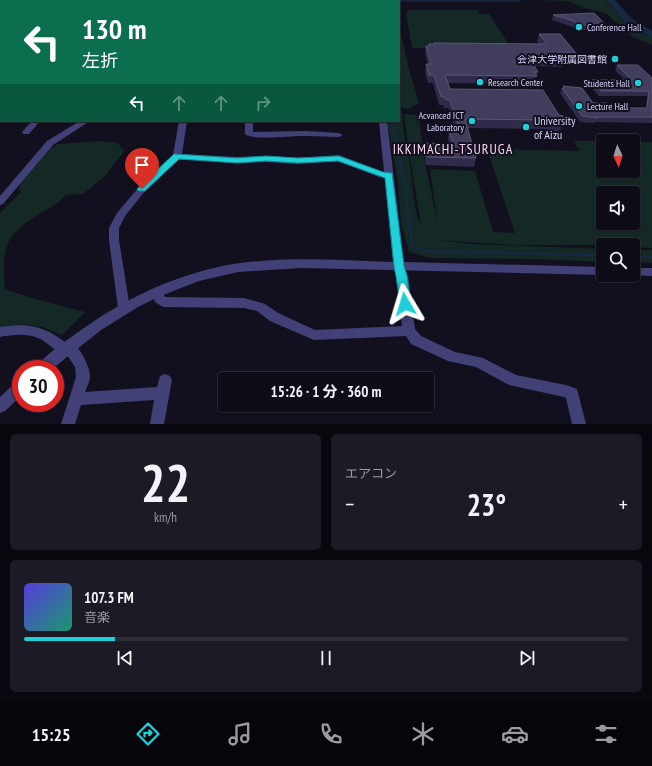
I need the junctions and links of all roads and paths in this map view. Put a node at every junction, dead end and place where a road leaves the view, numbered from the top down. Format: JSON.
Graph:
{"nodes":[{"id":1,"x":35,"y":122,"type":"edge"},
{"id":2,"x":84,"y":122,"type":"edge"},
{"id":3,"x":183,"y":122,"type":"edge"},
{"id":4,"x":250,"y":122,"type":"edge"},
{"id":5,"x":383,"y":122,"type":"edge"},
{"id":6,"x":26,"y":132,"type":"dead end"},
{"id":7,"x":339,"y":136,"type":"dead end"},
{"id":8,"x":177,"y":156,"type":"junction"},
{"id":9,"x":389,"y":175,"type":"junction"},
{"id":10,"x":0,"y":202,"type":"edge"},
{"id":11,"x":399,"y":266,"type":"junction"},
{"id":12,"x":596,"y":271,"type":"edge"},
{"id":13,"x":640,"y":272,"type":"edge"},
{"id":14,"x":652,"y":272,"type":"edge"},
{"id":15,"x":156,"y":292,"type":"junction"},
{"id":16,"x":124,"y":308,"type":"junction"},
{"id":17,"x":408,"y":331,"type":"junction"},
{"id":18,"x":0,"y":332,"type":"edge"},
{"id":19,"x":67,"y":348,"type":"junction"},
{"id":20,"x":53,"y":360,"type":"edge"},
{"id":21,"x":12,"y":396,"type":"edge"},
{"id":22,"x":77,"y":399,"type":"junction"},
{"id":23,"x":0,"y":406,"type":"edge"},
{"id":24,"x":68,"y":424,"type":"edge"},
{"id":25,"x":158,"y":424,"type":"edge"},
{"id":26,"x":579,"y":424,"type":"edge"}],
"edges":[{"from":1,"to":6,"type":"street"},
{"from":2,"to":10,"type":"street"},
{"from":3,"to":8,"type":"street"},
{"from":4,"to":7,"type":"street"},
{"from":5,"to":9,"type":"street"},
{"from":8,"to":9,"type":"street"},
{"from":8,"to":16,"type":"street"},
{"from":9,"to":11,"type":"street"},
{"from":11,"to":12,"type":"street"},
{"from":11,"to":15,"type":"street"},
{"from":11,"to":17,"type":"street"},
{"from":13,"to":14,"type":"street"},
{"from":15,"to":16,"type":"street"},
{"from":15,"to":17,"type":"street"},
{"from":16,"to":19,"type":"street"},
{"from":17,"to":26,"type":"street"},
{"from":18,"to":19,"type":"street"},
{"from":19,"to":20,"type":"street"},
{"from":19,"to":22,"type":"street"},
{"from":21,"to":23,"type":"street"},
{"from":22,"to":24,"type":"street"},
{"from":22,"to":25,"type":"street"}]}
